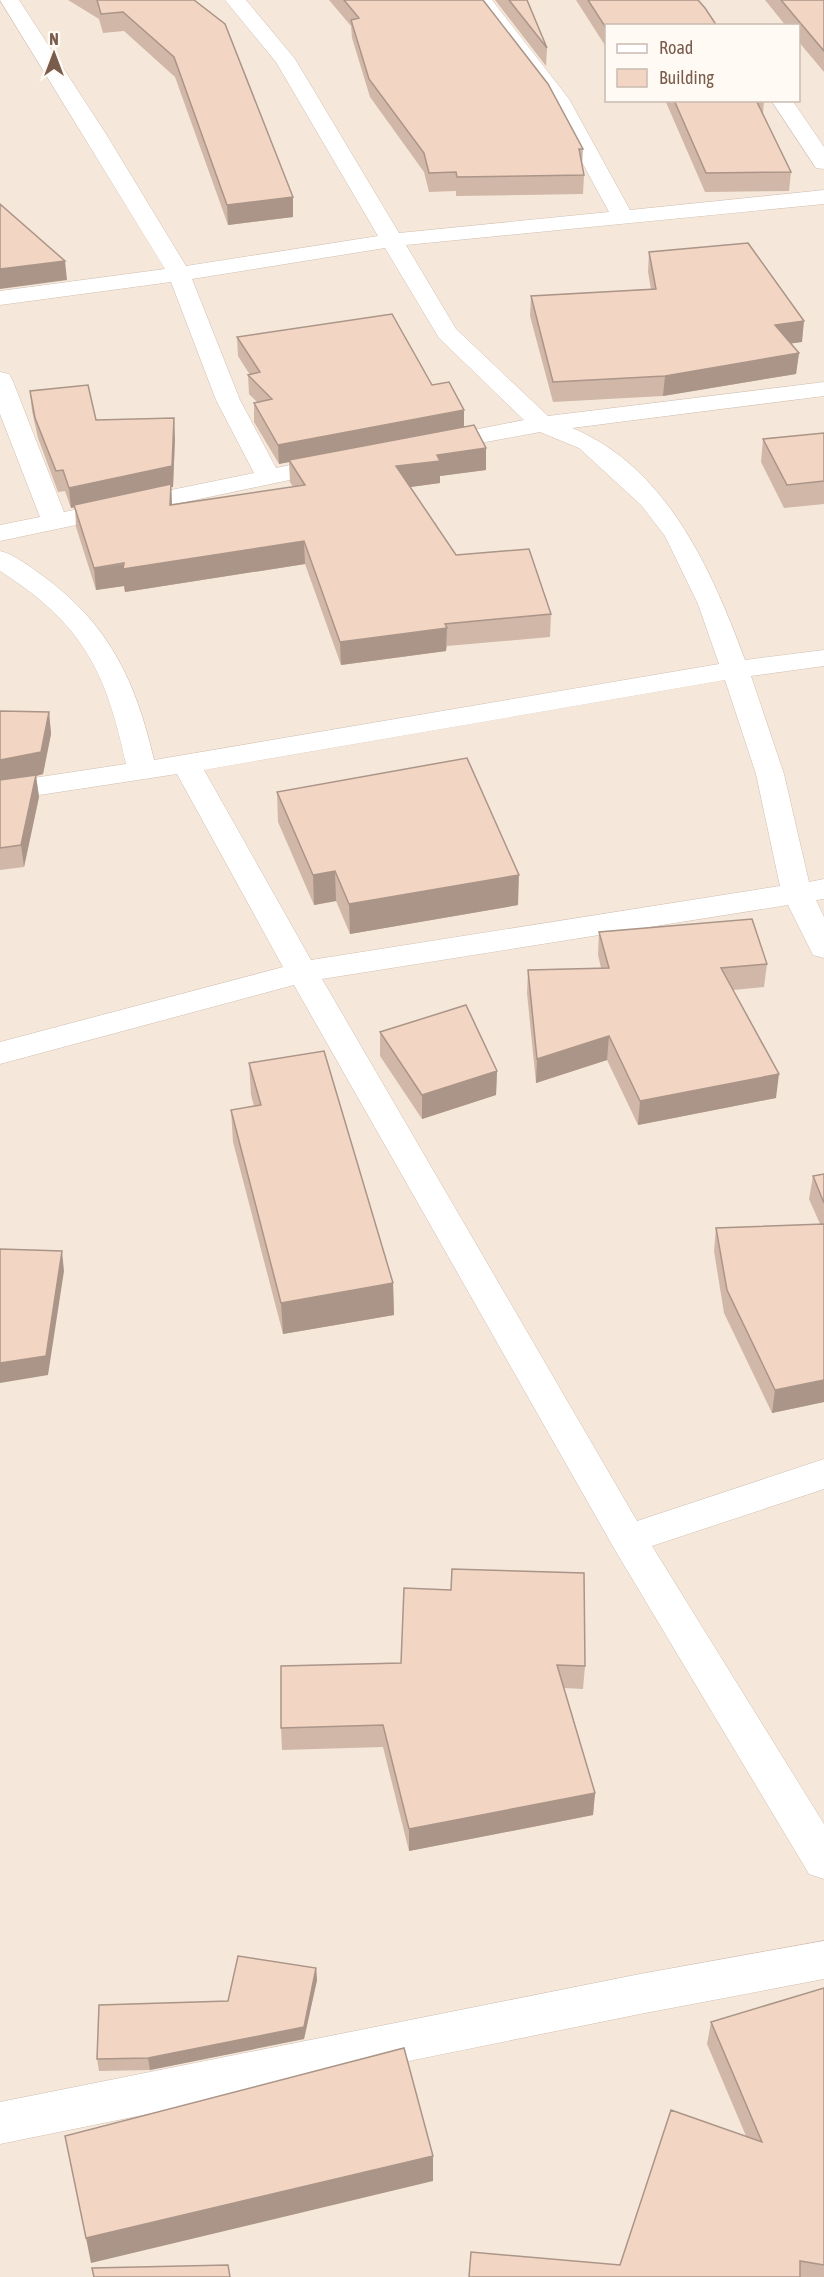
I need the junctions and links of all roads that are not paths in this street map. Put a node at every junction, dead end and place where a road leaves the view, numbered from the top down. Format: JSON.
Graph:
{"nodes":[{"id":1,"x":9,"y":0,"type":"edge"},
{"id":2,"x":235,"y":0,"type":"edge"},
{"id":3,"x":482,"y":0,"type":"edge"},
{"id":4,"x":782,"y":102,"type":"edge"},
{"id":5,"x":824,"y":163,"type":"edge"},
{"id":6,"x":824,"y":196,"type":"edge"},
{"id":7,"x":623,"y":217,"type":"junction"},
{"id":8,"x":393,"y":240,"type":"junction"},
{"id":9,"x":179,"y":274,"type":"junction"},
{"id":10,"x":0,"y":298,"type":"edge"},
{"id":11,"x":0,"y":380,"type":"edge"},
{"id":12,"x":824,"y":389,"type":"edge"},
{"id":13,"x":542,"y":424,"type":"junction"},
{"id":14,"x":417,"y":448,"type":"edge"},
{"id":15,"x":360,"y":459,"type":"edge"},
{"id":16,"x":268,"y":476,"type":"junction"},
{"id":17,"x":55,"y":521,"type":"junction"},
{"id":18,"x":0,"y":533,"type":"edge"},
{"id":19,"x":0,"y":559,"type":"edge"},
{"id":20,"x":824,"y":658,"type":"edge"},
{"id":21,"x":735,"y":670,"type":"junction"},
{"id":22,"x":186,"y":765,"type":"junction"},
{"id":23,"x":142,"y":771,"type":"junction"},
{"id":24,"x":0,"y":792,"type":"edge"},
{"id":25,"x":810,"y":891,"type":"edge"},
{"id":26,"x":824,"y":948,"type":"edge"},
{"id":27,"x":302,"y":972,"type":"junction"},
{"id":28,"x":0,"y":1053,"type":"edge"},
{"id":29,"x":824,"y":1474,"type":"edge"},
{"id":30,"x":628,"y":1539,"type":"junction"},
{"id":31,"x":824,"y":1861,"type":"edge"},
{"id":32,"x":824,"y":1960,"type":"edge"},
{"id":33,"x":0,"y":2123,"type":"edge"}],
"edges":[{"from":1,"to":9,"type":"street"},
{"from":2,"to":8,"type":"street"},
{"from":3,"to":7,"type":"street"},
{"from":4,"to":5,"type":"street"},
{"from":6,"to":7,"type":"street"},
{"from":7,"to":8,"type":"street"},
{"from":8,"to":9,"type":"street"},
{"from":8,"to":13,"type":"street"},
{"from":9,"to":10,"type":"street"},
{"from":9,"to":16,"type":"street"},
{"from":11,"to":17,"type":"street"},
{"from":12,"to":13,"type":"street"},
{"from":13,"to":14,"type":"street"},
{"from":13,"to":21,"type":"street"},
{"from":15,"to":16,"type":"street"},
{"from":16,"to":17,"type":"street"},
{"from":17,"to":18,"type":"street"},
{"from":19,"to":23,"type":"street"},
{"from":20,"to":21,"type":"street"},
{"from":21,"to":22,"type":"street"},
{"from":21,"to":25,"type":"street"},
{"from":22,"to":23,"type":"street"},
{"from":22,"to":27,"type":"street"},
{"from":23,"to":24,"type":"street"},
{"from":25,"to":26,"type":"street"},
{"from":25,"to":27,"type":"street"},
{"from":27,"to":28,"type":"street"},
{"from":27,"to":30,"type":"street"},
{"from":29,"to":30,"type":"street"},
{"from":30,"to":31,"type":"street"},
{"from":32,"to":33,"type":"street"}]}
